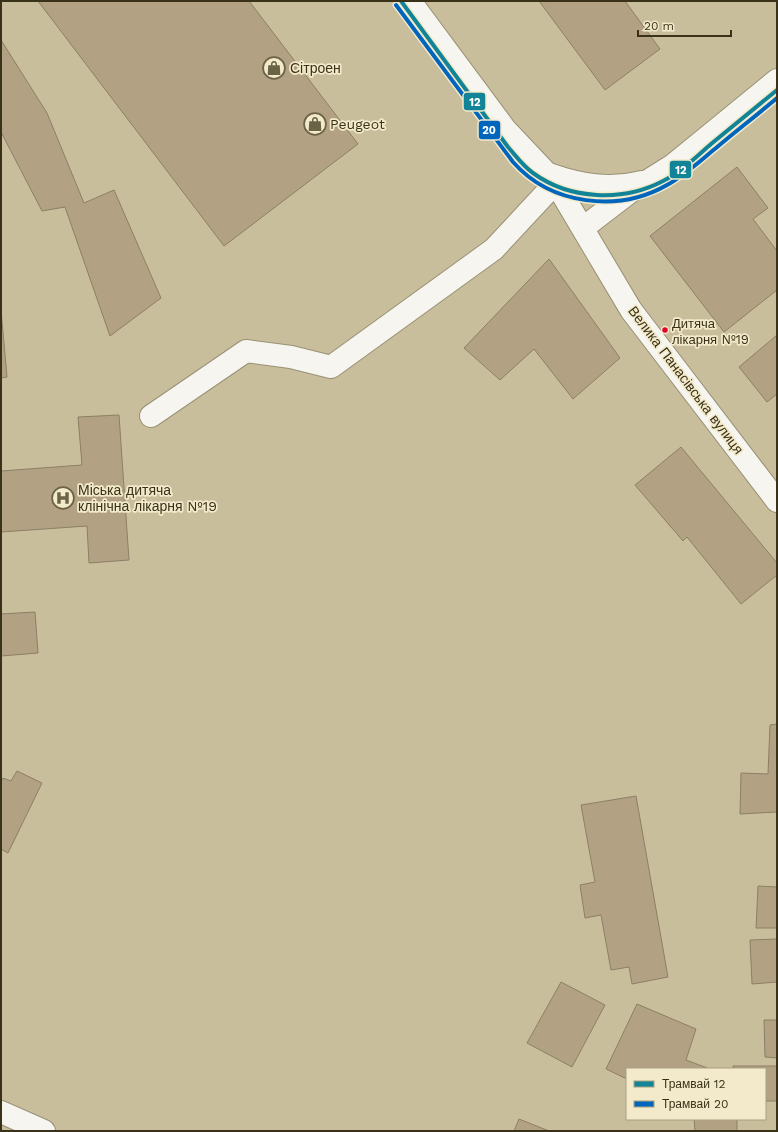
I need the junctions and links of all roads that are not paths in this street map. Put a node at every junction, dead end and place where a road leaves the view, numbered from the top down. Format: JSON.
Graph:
{"nodes":[{"id":1,"x":410,"y":1,"type":"edge"},
{"id":2,"x":777,"y":80,"type":"edge"},
{"id":3,"x":555,"y":178,"type":"junction"},
{"id":4,"x":649,"y":180,"type":"junction"},
{"id":5,"x":583,"y":228,"type":"junction"},
{"id":6,"x":151,"y":416,"type":"dead end"},
{"id":7,"x":777,"y":501,"type":"edge"},
{"id":8,"x":1,"y":1112,"type":"edge"},
{"id":9,"x":44,"y":1131,"type":"edge"}],
"edges":[{"from":1,"to":3,"type":"street","name":"Велика Панасівська вулиця"},
{"from":2,"to":4,"type":"street"},
{"from":3,"to":4,"type":"street","name":"Велика Панасівська вулиця"},
{"from":3,"to":5,"type":"street","name":"Велика Панасівська вулиця"},
{"from":3,"to":6,"type":"street"},
{"from":4,"to":5,"type":"street"},
{"from":5,"to":7,"type":"street","name":"Велика Панасівська вулиця"},
{"from":8,"to":9,"type":"street"}]}
